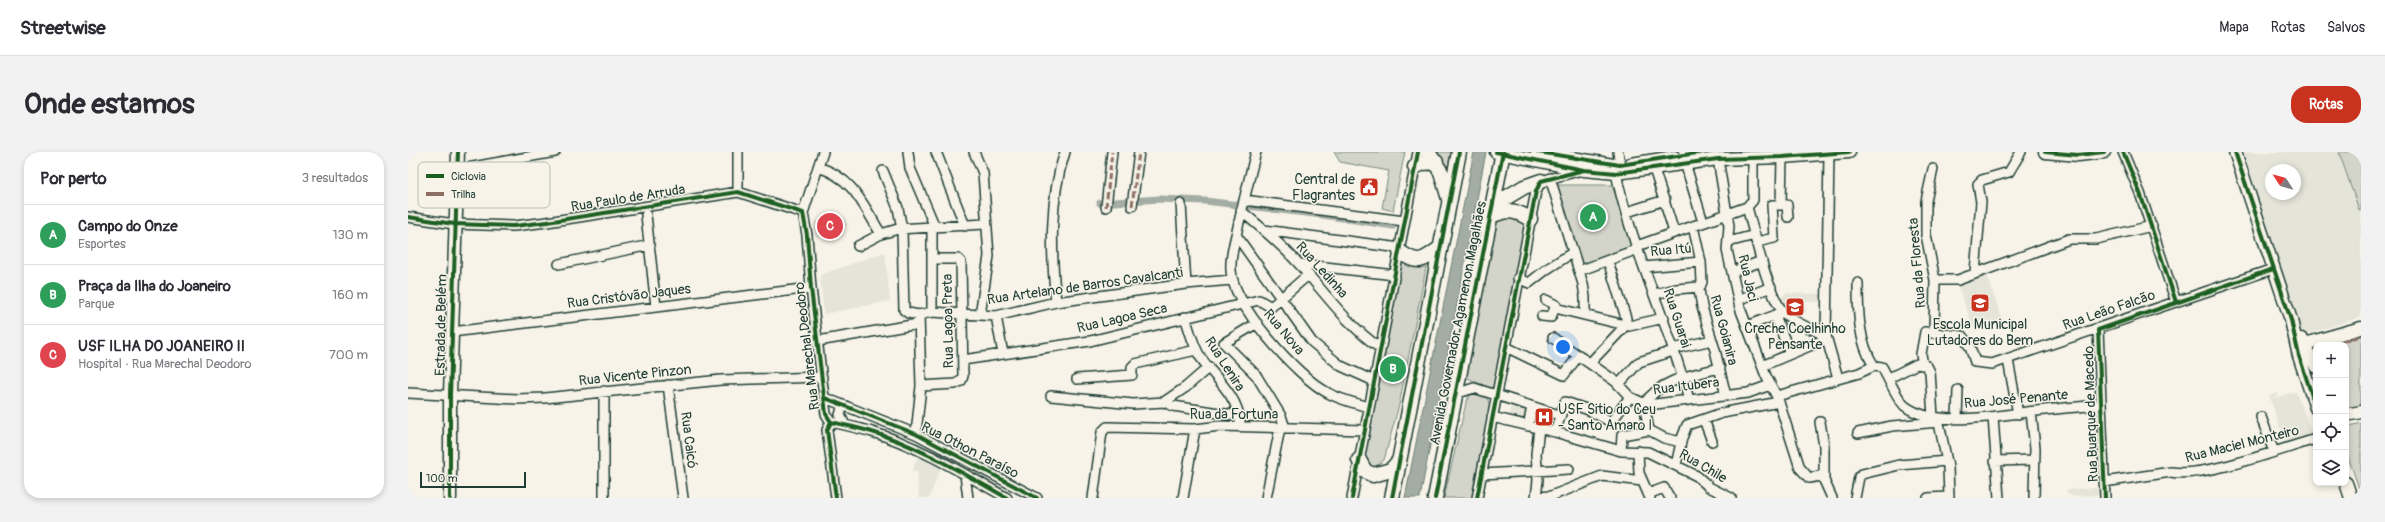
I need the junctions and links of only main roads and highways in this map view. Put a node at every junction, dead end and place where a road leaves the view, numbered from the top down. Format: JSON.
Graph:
{"nodes":[{"id":1,"x":458,"y":152,"type":"edge"},
{"id":2,"x":1458,"y":152,"type":"edge"},
{"id":3,"x":1501,"y":152,"type":"edge"},
{"id":4,"x":1538,"y":152,"type":"edge"},
{"id":5,"x":1701,"y":152,"type":"edge"},
{"id":6,"x":1849,"y":152,"type":"edge"},
{"id":7,"x":2045,"y":152,"type":"edge"},
{"id":8,"x":2104,"y":152,"type":"edge"},
{"id":9,"x":2235,"y":152,"type":"edge"},
{"id":10,"x":1561,"y":155,"type":"edge"},
{"id":11,"x":1665,"y":155,"type":"edge"},
{"id":12,"x":1777,"y":156,"type":"edge"},
{"id":13,"x":1432,"y":157,"type":"edge"},
{"id":14,"x":457,"y":162,"type":"edge"},
{"id":15,"x":1415,"y":166,"type":"road end"},
{"id":16,"x":1618,"y":169,"type":"junction"},
{"id":17,"x":1546,"y":179,"type":"road end"},
{"id":18,"x":1449,"y":200,"type":"junction"},
{"id":19,"x":455,"y":208,"type":"edge"},
{"id":20,"x":1490,"y":211,"type":"junction"},
{"id":21,"x":1530,"y":219,"type":"road end"},
{"id":22,"x":1440,"y":248,"type":"junction"},
{"id":23,"x":1400,"y":250,"type":"road end"},
{"id":24,"x":2291,"y":320,"type":"junction"},
{"id":25,"x":2361,"y":328,"type":"edge"},
{"id":26,"x":2305,"y":344,"type":"junction"},
{"id":27,"x":2299,"y":356,"type":"junction"},
{"id":28,"x":2313,"y":361,"type":"edge"},
{"id":29,"x":2313,"y":382,"type":"edge"},
{"id":30,"x":2313,"y":399,"type":"edge"},
{"id":31,"x":2361,"y":412,"type":"edge"},
{"id":32,"x":2349,"y":414,"type":"edge"},
{"id":33,"x":1359,"y":460,"type":"road end"},
{"id":34,"x":1399,"y":462,"type":"junction"},
{"id":35,"x":2347,"y":486,"type":"edge"},
{"id":36,"x":450,"y":498,"type":"edge"},
{"id":37,"x":1392,"y":498,"type":"edge"},
{"id":38,"x":1435,"y":498,"type":"edge"},
{"id":39,"x":2351,"y":498,"type":"edge"}],
"edges":[{"from":1,"to":14,"type":"main road","name":"Estrada de Belém"},
{"from":2,"to":18,"type":"highway"},
{"from":3,"to":16,"type":"main road"},
{"from":3,"to":20,"type":"highway","name":"Avenida Governador Agamenon Magalhães"},
{"from":4,"to":10,"type":"main road"},
{"from":5,"to":11,"type":"main road"},
{"from":6,"to":12,"type":"main road"},
{"from":7,"to":8,"type":"main road"},
{"from":9,"to":24,"type":"main road"},
{"from":10,"to":16,"type":"main road"},
{"from":11,"to":16,"type":"main road"},
{"from":12,"to":16,"type":"main road"},
{"from":13,"to":15,"type":"highway"},
{"from":13,"to":18,"type":"highway"},
{"from":17,"to":20,"type":"highway"},
{"from":18,"to":22,"type":"highway"},
{"from":19,"to":36,"type":"main road","name":"Estrada de Belém"},
{"from":20,"to":21,"type":"highway"},
{"from":20,"to":38,"type":"highway","name":"Avenida Governador Agamenon Magalhães"},
{"from":22,"to":23,"type":"highway"},
{"from":22,"to":34,"type":"highway"},
{"from":24,"to":26,"type":"main road"},
{"from":24,"to":27,"type":"main road"},
{"from":25,"to":26,"type":"main road"},
{"from":26,"to":28,"type":"main road"},
{"from":27,"to":29,"type":"main road"},
{"from":27,"to":30,"type":"main road"},
{"from":31,"to":32,"type":"main road"},
{"from":33,"to":34,"type":"highway"},
{"from":34,"to":37,"type":"highway"},
{"from":35,"to":39,"type":"main road"}]}
